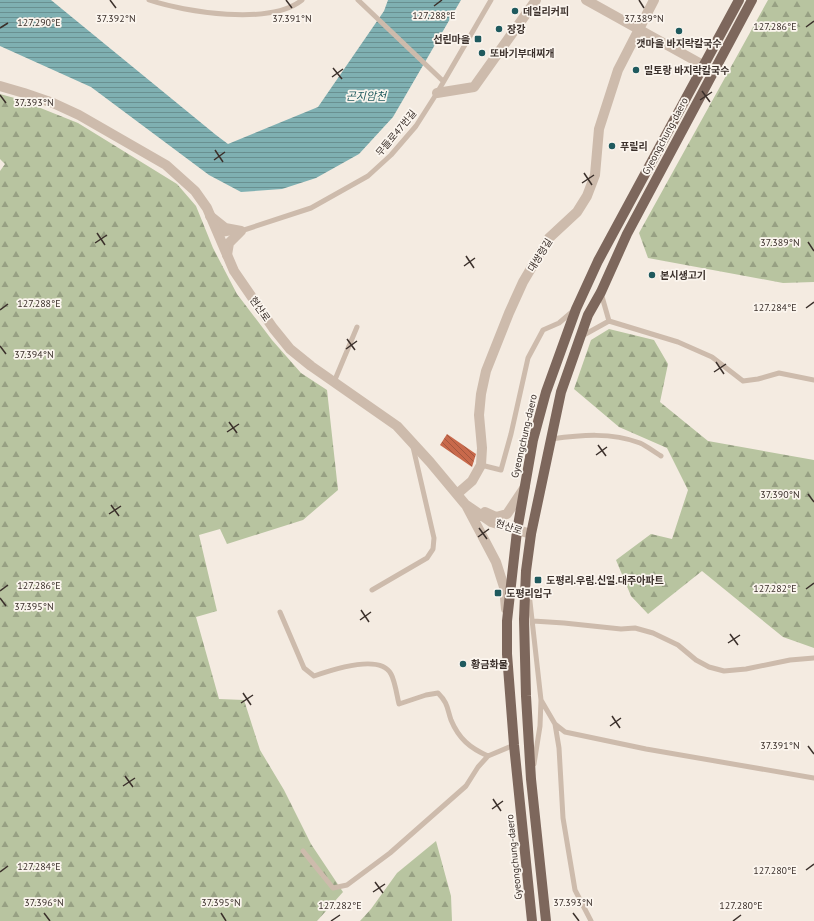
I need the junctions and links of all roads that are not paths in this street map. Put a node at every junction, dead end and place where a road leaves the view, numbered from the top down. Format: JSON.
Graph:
{"nodes":[{"id":1,"x":149,"y":0,"type":"edge"},
{"id":2,"x":302,"y":0,"type":"edge"},
{"id":3,"x":358,"y":0,"type":"edge"},
{"id":4,"x":491,"y":0,"type":"edge"},
{"id":5,"x":536,"y":0,"type":"edge"},
{"id":6,"x":586,"y":0,"type":"edge"},
{"id":7,"x":654,"y":0,"type":"edge"},
{"id":8,"x":739,"y":0,"type":"edge"},
{"id":9,"x":752,"y":0,"type":"edge"},
{"id":10,"x":640,"y":30,"type":"junction"},
{"id":11,"x":703,"y":65,"type":"junction"},
{"id":12,"x":712,"y":72,"type":"junction"},
{"id":13,"x":443,"y":81,"type":"junction"},
{"id":14,"x":0,"y":86,"type":"edge"},
{"id":15,"x":437,"y":93,"type":"junction"},
{"id":16,"x":210,"y":216,"type":"junction"},
{"id":17,"x":241,"y":231,"type":"junction"},
{"id":18,"x":218,"y":235,"type":"junction"},
{"id":19,"x":227,"y":255,"type":"junction"},
{"id":20,"x":601,"y":292,"type":"junction"},
{"id":21,"x":576,"y":309,"type":"junction"},
{"id":22,"x":609,"y":321,"type":"junction"},
{"id":23,"x":357,"y":327,"type":"dead end"},
{"id":24,"x":581,"y":336,"type":"junction"},
{"id":25,"x":814,"y":380,"type":"edge"},
{"id":26,"x":334,"y":382,"type":"junction"},
{"id":27,"x":551,"y":439,"type":"junction"},
{"id":28,"x":412,"y":441,"type":"junction"},
{"id":29,"x":661,"y":456,"type":"dead end"},
{"id":30,"x":481,"y":465,"type":"junction"},
{"id":31,"x":525,"y":487,"type":"junction"},
{"id":32,"x":457,"y":494,"type":"junction"},
{"id":33,"x":465,"y":504,"type":"junction"},
{"id":34,"x":517,"y":530,"type":"junction"},
{"id":35,"x":531,"y":534,"type":"junction"},
{"id":36,"x":526,"y":571,"type":"junction"},
{"id":37,"x":372,"y":590,"type":"dead end"},
{"id":38,"x":280,"y":612,"type":"dead end"},
{"id":39,"x":507,"y":621,"type":"junction"},
{"id":40,"x":532,"y":621,"type":"junction"},
{"id":41,"x":814,"y":658,"type":"edge"},
{"id":42,"x":541,"y":700,"type":"junction"},
{"id":43,"x":555,"y":724,"type":"junction"},
{"id":44,"x":514,"y":745,"type":"junction"},
{"id":45,"x":488,"y":756,"type":"junction"},
{"id":46,"x":814,"y":778,"type":"edge"},
{"id":47,"x":531,"y":779,"type":"junction"},
{"id":48,"x":303,"y":851,"type":"dead end"},
{"id":49,"x":532,"y":921,"type":"edge"},
{"id":50,"x":546,"y":921,"type":"edge"},
{"id":51,"x":591,"y":921,"type":"edge"}],
"edges":[{"from":1,"to":2,"type":"lane"},
{"from":3,"to":13,"type":"lane"},
{"from":4,"to":13,"type":"lane","name":"무들로47번길"},
{"from":5,"to":15,"type":"street"},
{"from":6,"to":10,"type":"street"},
{"from":7,"to":10,"type":"street","name":"대쌍령길"},
{"from":8,"to":11,"type":"main road","name":"Gyeongchung-daero"},
{"from":9,"to":12,"type":"main road","name":"Gyeongchung-daero"},
{"from":10,"to":11,"type":"street"},
{"from":10,"to":30,"type":"street","name":"대쌍령길"},
{"from":11,"to":12,"type":"street"},
{"from":11,"to":21,"type":"main road","name":"Gyeongchung-daero"},
{"from":12,"to":20,"type":"main road","name":"Gyeongchung-daero"},
{"from":13,"to":15,"type":"lane","name":"무들로47번길"},
{"from":14,"to":16,"type":"street","name":"현산로"},
{"from":15,"to":17,"type":"lane","name":"무들로47번길"},
{"from":16,"to":17,"type":"street"},
{"from":16,"to":18,"type":"street","name":"현산로"},
{"from":17,"to":18,"type":"lane","name":"무들로47번길"},
{"from":17,"to":19,"type":"street"},
{"from":18,"to":19,"type":"street","name":"현산로"},
{"from":19,"to":26,"type":"street","name":"현산로"},
{"from":20,"to":22,"type":"lane"},
{"from":20,"to":24,"type":"main road","name":"Gyeongchung-daero"},
{"from":21,"to":30,"type":"lane"},
{"from":21,"to":31,"type":"main road","name":"Gyeongchung-daero"},
{"from":22,"to":24,"type":"lane"},
{"from":22,"to":25,"type":"lane"},
{"from":23,"to":26,"type":"lane"},
{"from":24,"to":27,"type":"main road","name":"Gyeongchung-daero"},
{"from":26,"to":28,"type":"street","name":"현산로"},
{"from":27,"to":29,"type":"lane"},
{"from":27,"to":35,"type":"main road","name":"Gyeongchung-daero"},
{"from":28,"to":32,"type":"street","name":"현산로"},
{"from":28,"to":37,"type":"lane"},
{"from":30,"to":32,"type":"street","name":"대쌍령길"},
{"from":31,"to":33,"type":"street"},
{"from":31,"to":34,"type":"main road","name":"Gyeongchung-daero"},
{"from":32,"to":33,"type":"street","name":"현산로"},
{"from":33,"to":34,"type":"street","name":"현산로"},
{"from":33,"to":39,"type":"street"},
{"from":34,"to":35,"type":"street","name":"현산로"},
{"from":34,"to":39,"type":"main road","name":"Gyeongchung-daero"},
{"from":35,"to":36,"type":"main road","name":"Gyeongchung-daero"},
{"from":36,"to":40,"type":"lane"},
{"from":36,"to":47,"type":"main road","name":"Gyeongchung-daero"},
{"from":38,"to":45,"type":"lane"},
{"from":39,"to":44,"type":"main road","name":"Gyeongchung-daero"},
{"from":40,"to":41,"type":"lane"},
{"from":40,"to":42,"type":"lane"},
{"from":42,"to":43,"type":"lane"},
{"from":42,"to":47,"type":"lane"},
{"from":43,"to":46,"type":"lane"},
{"from":43,"to":51,"type":"lane"},
{"from":44,"to":45,"type":"lane"},
{"from":44,"to":49,"type":"main road","name":"Gyeongchung-daero"},
{"from":45,"to":48,"type":"lane"},
{"from":47,"to":50,"type":"main road","name":"Gyeongchung-daero"}]}
